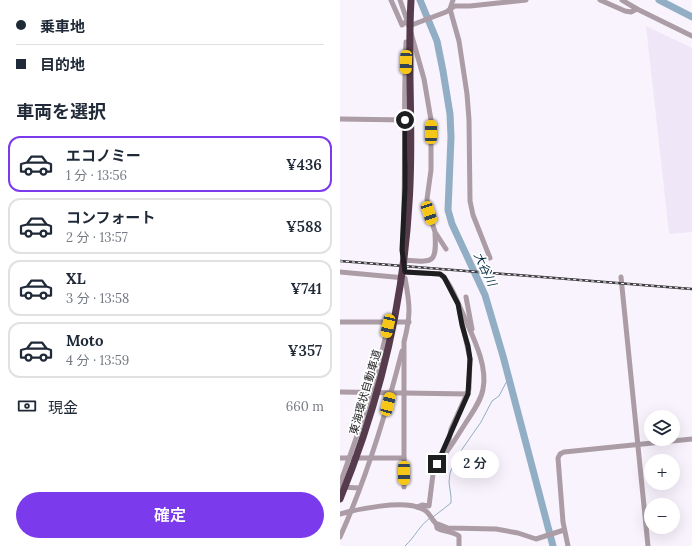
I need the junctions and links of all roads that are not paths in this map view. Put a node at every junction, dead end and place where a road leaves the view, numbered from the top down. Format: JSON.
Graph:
{"nodes":[{"id":1,"x":391,"y":0,"type":"edge"},
{"id":2,"x":400,"y":0,"type":"edge"},
{"id":3,"x":411,"y":0,"type":"edge"},
{"id":4,"x":453,"y":0,"type":"edge"},
{"id":5,"x":526,"y":0,"type":"edge"},
{"id":6,"x":600,"y":0,"type":"edge"},
{"id":7,"x":622,"y":0,"type":"edge"},
{"id":8,"x":637,"y":9,"type":"junction"},
{"id":9,"x":448,"y":10,"type":"junction"},
{"id":10,"x":410,"y":25,"type":"junction"},
{"id":11,"x":692,"y":36,"type":"edge"},
{"id":12,"x":340,"y":119,"type":"edge"},
{"id":13,"x":405,"y":120,"type":"junction"},
{"id":14,"x":414,"y":120,"type":"dead end"},
{"id":15,"x":435,"y":232,"type":"junction"},
{"id":16,"x":446,"y":249,"type":"dead end"},
{"id":17,"x":490,"y":258,"type":"dead end"},
{"id":18,"x":404,"y":260,"type":"junction"},
{"id":19,"x":340,"y":272,"type":"edge"},
{"id":20,"x":405,"y":272,"type":"junction"},
{"id":21,"x":621,"y":277,"type":"dead end"},
{"id":22,"x":405,"y":278,"type":"junction"},
{"id":23,"x":466,"y":297,"type":"dead end"},
{"id":24,"x":458,"y":304,"type":"junction"},
{"id":25,"x":340,"y":322,"type":"edge"},
{"id":26,"x":389,"y":322,"type":"junction"},
{"id":27,"x":409,"y":322,"type":"junction"},
{"id":28,"x":473,"y":338,"type":"junction"},
{"id":29,"x":404,"y":342,"type":"junction"},
{"id":30,"x":340,"y":392,"type":"edge"},
{"id":31,"x":372,"y":392,"type":"junction"},
{"id":32,"x":392,"y":393,"type":"junction"},
{"id":33,"x":404,"y":393,"type":"junction"},
{"id":34,"x":468,"y":394,"type":"junction"},
{"id":35,"x":692,"y":439,"type":"edge"},
{"id":36,"x":638,"y":444,"type":"junction"},
{"id":37,"x":340,"y":458,"type":"edge"},
{"id":38,"x":404,"y":458,"type":"junction"},
{"id":39,"x":350,"y":459,"type":"junction"},
{"id":40,"x":370,"y":459,"type":"junction"},
{"id":41,"x":437,"y":464,"type":"junction"},
{"id":42,"x":340,"y":484,"type":"edge"},
{"id":43,"x":404,"y":487,"type":"dead end"},
{"id":44,"x":359,"y":488,"type":"junction"},
{"id":45,"x":340,"y":499,"type":"edge"},
{"id":46,"x":417,"y":507,"type":"junction"},
{"id":47,"x":351,"y":511,"type":"junction"},
{"id":48,"x":340,"y":514,"type":"edge"},
{"id":49,"x":437,"y":524,"type":"junction"},
{"id":50,"x":562,"y":531,"type":"junction"},
{"id":51,"x":340,"y":537,"type":"edge"},
{"id":52,"x":459,"y":546,"type":"edge"},
{"id":53,"x":568,"y":546,"type":"edge"},
{"id":54,"x":648,"y":546,"type":"edge"}],
"edges":[{"from":1,"to":10,"type":"street"},
{"from":2,"to":10,"type":"street"},
{"from":3,"to":45,"type":"highway","name":"東海環状自動車道","bridge":true},
{"from":4,"to":9,"type":"street"},
{"from":5,"to":9,"type":"street"},
{"from":6,"to":8,"type":"street"},
{"from":7,"to":8,"type":"street"},
{"from":8,"to":11,"type":"street"},
{"from":9,"to":10,"type":"street"},
{"from":9,"to":17,"type":"street"},
{"from":10,"to":13,"type":"street"},
{"from":10,"to":15,"type":"street"},
{"from":12,"to":13,"type":"street"},
{"from":13,"to":14,"type":"street"},
{"from":13,"to":18,"type":"street"},
{"from":15,"to":16,"type":"street"},
{"from":15,"to":18,"type":"street"},
{"from":18,"to":20,"type":"street"},
{"from":19,"to":22,"type":"street"},
{"from":20,"to":22,"type":"street"},
{"from":20,"to":24,"type":"street"},
{"from":21,"to":36,"type":"street"},
{"from":22,"to":27,"type":"street"},
{"from":23,"to":28,"type":"street"},
{"from":24,"to":28,"type":"street"},
{"from":24,"to":34,"type":"street"},
{"from":25,"to":26,"type":"street"},
{"from":26,"to":27,"type":"street"},
{"from":26,"to":31,"type":"street"},
{"from":27,"to":29,"type":"street"},
{"from":28,"to":41,"type":"street"},
{"from":29,"to":32,"type":"street"},
{"from":29,"to":33,"type":"street"},
{"from":30,"to":31,"type":"street"},
{"from":31,"to":32,"type":"street"},
{"from":31,"to":39,"type":"street"},
{"from":32,"to":33,"type":"street"},
{"from":32,"to":40,"type":"street"},
{"from":33,"to":34,"type":"street"},
{"from":33,"to":38,"type":"street"},
{"from":34,"to":41,"type":"street"},
{"from":35,"to":36,"type":"street"},
{"from":36,"to":50,"type":"street"},
{"from":36,"to":54,"type":"street"},
{"from":37,"to":39,"type":"street"},
{"from":38,"to":40,"type":"street"},
{"from":38,"to":43,"type":"street"},
{"from":39,"to":40,"type":"street"},
{"from":39,"to":42,"type":"street"},
{"from":40,"to":44,"type":"street"},
{"from":41,"to":46,"type":"street"},
{"from":42,"to":44,"type":"street"},
{"from":44,"to":47,"type":"street"},
{"from":46,"to":47,"type":"street"},
{"from":46,"to":49,"type":"street"},
{"from":47,"to":48,"type":"street"},
{"from":47,"to":51,"type":"street"},
{"from":49,"to":50,"type":"street"},
{"from":49,"to":52,"type":"street"},
{"from":50,"to":53,"type":"street"}]}
